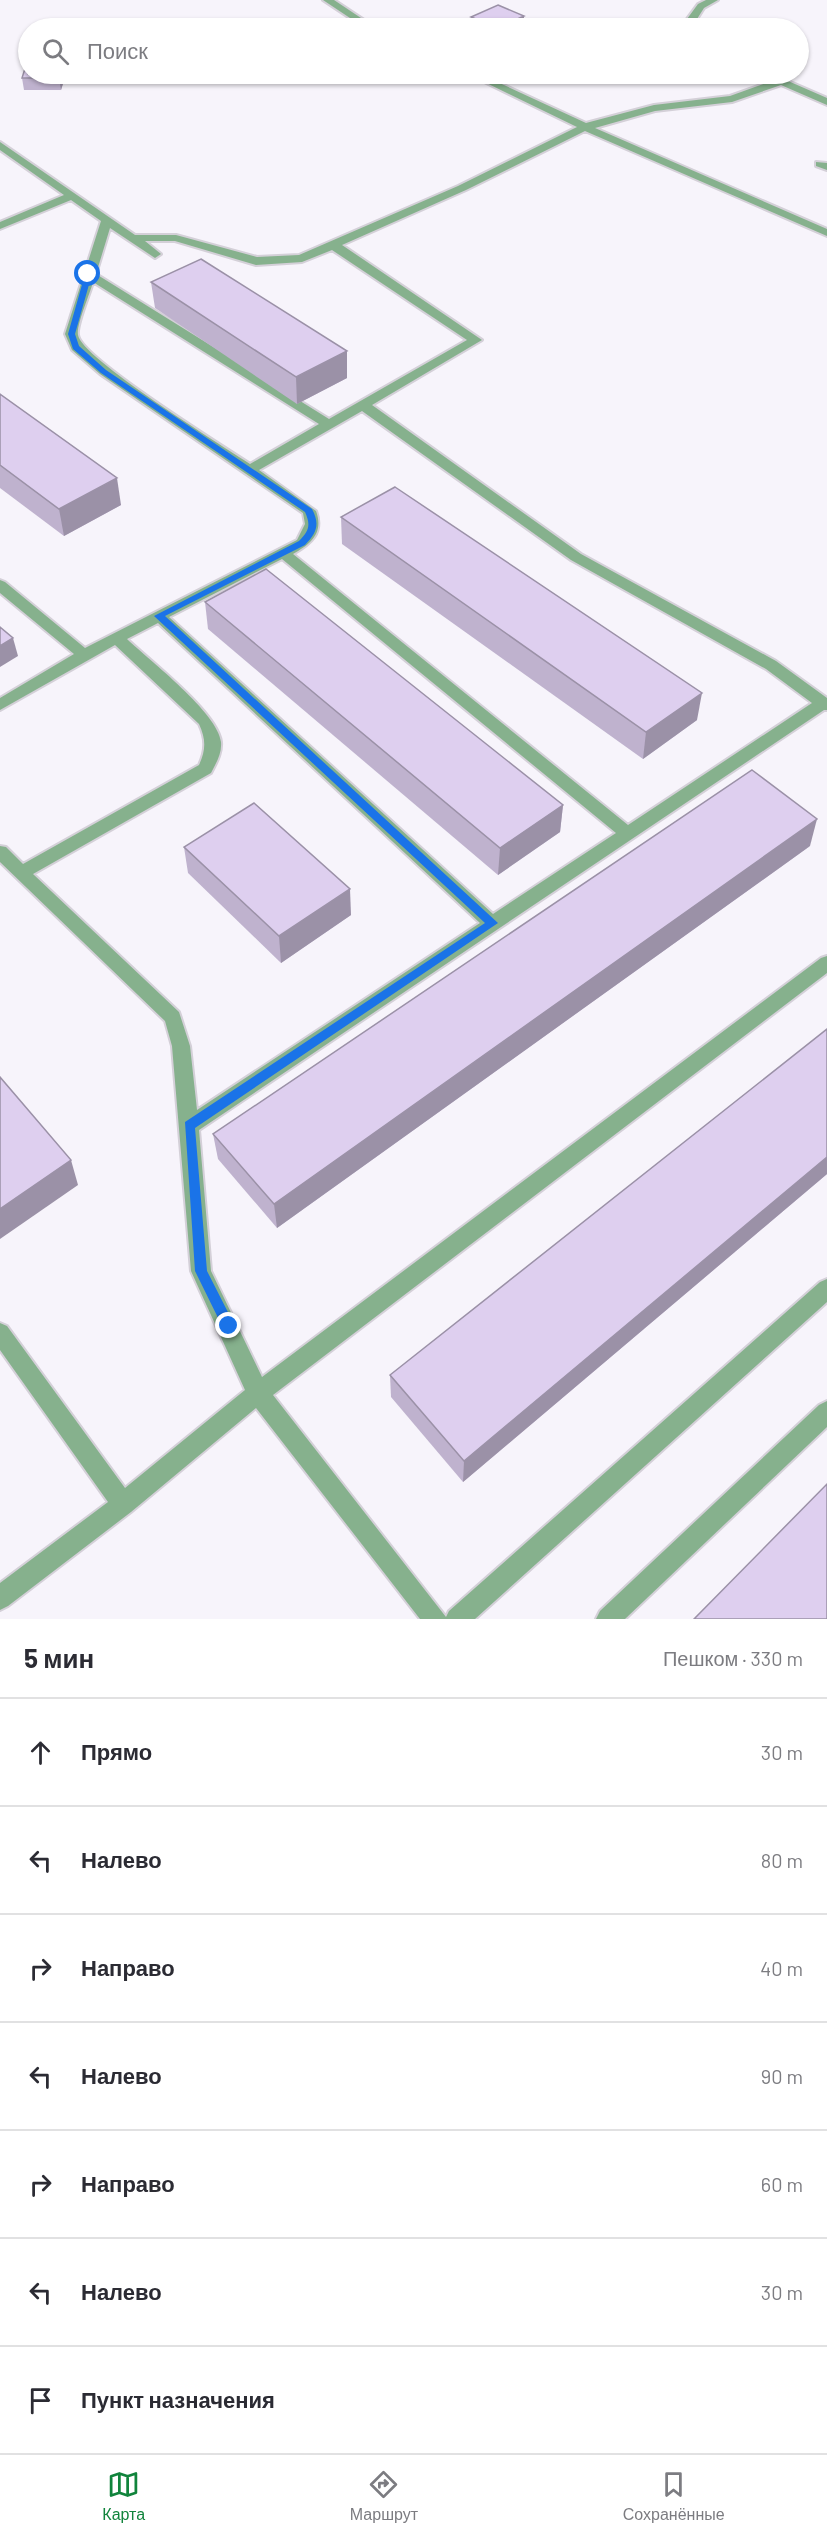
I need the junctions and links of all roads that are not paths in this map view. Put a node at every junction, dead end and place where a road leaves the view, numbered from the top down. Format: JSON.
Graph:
{"nodes":[{"id":1,"x":328,"y":0,"type":"edge"},
{"id":2,"x":713,"y":0,"type":"edge"},
{"id":3,"x":356,"y":18,"type":"edge"},
{"id":4,"x":693,"y":18,"type":"edge"},
{"id":5,"x":494,"y":84,"type":"edge"},
{"id":6,"x":774,"y":84,"type":"edge"},
{"id":7,"x":785,"y":84,"type":"edge"},
{"id":8,"x":827,"y":102,"type":"edge"},
{"id":9,"x":585,"y":127,"type":"junction"},
{"id":10,"x":0,"y":145,"type":"edge"},
{"id":11,"x":71,"y":196,"type":"junction"},
{"id":12,"x":107,"y":220,"type":"junction"},
{"id":13,"x":0,"y":226,"type":"edge"},
{"id":14,"x":827,"y":233,"type":"edge"},
{"id":15,"x":135,"y":238,"type":"junction"},
{"id":16,"x":333,"y":245,"type":"junction"},
{"id":17,"x":155,"y":254,"type":"dead end"},
{"id":18,"x":88,"y":274,"type":"junction"},
{"id":19,"x":364,"y":406,"type":"junction"},
{"id":20,"x":329,"y":425,"type":"junction"},
{"id":21,"x":251,"y":469,"type":"junction"},
{"id":22,"x":283,"y":553,"type":"junction"},
{"id":23,"x":0,"y":585,"type":"edge"},
{"id":24,"x":159,"y":616,"type":"junction"},
{"id":25,"x":116,"y":638,"type":"junction"},
{"id":26,"x":84,"y":655,"type":"junction"},
{"id":27,"x":825,"y":704,"type":"edge"},
{"id":28,"x":0,"y":705,"type":"edge"},
{"id":29,"x":627,"y":833,"type":"junction"},
{"id":30,"x":0,"y":852,"type":"edge"},
{"id":31,"x":22,"y":872,"type":"junction"},
{"id":32,"x":492,"y":923,"type":"junction"},
{"id":33,"x":827,"y":963,"type":"edge"},
{"id":34,"x":189,"y":1126,"type":"junction"},
{"id":35,"x":827,"y":1289,"type":"edge"},
{"id":36,"x":0,"y":1333,"type":"edge"},
{"id":37,"x":258,"y":1392,"type":"junction"},
{"id":38,"x":827,"y":1412,"type":"edge"},
{"id":39,"x":123,"y":1504,"type":"junction"},
{"id":40,"x":0,"y":1597,"type":"edge"},
{"id":41,"x":435,"y":1619,"type":"edge"},
{"id":42,"x":457,"y":1619,"type":"edge"},
{"id":43,"x":608,"y":1619,"type":"edge"}],
"edges":[{"from":1,"to":3,"type":"lane"},
{"from":2,"to":4,"type":"lane"},
{"from":5,"to":9,"type":"lane"},
{"from":6,"to":9,"type":"lane"},
{"from":7,"to":8,"type":"lane"},
{"from":9,"to":14,"type":"lane"},
{"from":9,"to":16,"type":"lane"},
{"from":10,"to":11,"type":"lane"},
{"from":11,"to":12,"type":"lane"},
{"from":11,"to":13,"type":"lane"},
{"from":12,"to":15,"type":"lane"},
{"from":12,"to":18,"type":"lane"},
{"from":15,"to":16,"type":"lane"},
{"from":15,"to":17,"type":"lane"},
{"from":16,"to":19,"type":"lane"},
{"from":18,"to":20,"type":"lane"},
{"from":18,"to":21,"type":"lane"},
{"from":19,"to":20,"type":"lane"},
{"from":19,"to":27,"type":"lane"},
{"from":20,"to":21,"type":"lane"},
{"from":21,"to":22,"type":"lane"},
{"from":22,"to":24,"type":"lane"},
{"from":22,"to":29,"type":"lane"},
{"from":23,"to":26,"type":"lane"},
{"from":24,"to":25,"type":"lane"},
{"from":24,"to":32,"type":"lane"},
{"from":25,"to":26,"type":"lane"},
{"from":25,"to":31,"type":"lane"},
{"from":26,"to":28,"type":"lane"},
{"from":27,"to":29,"type":"lane"},
{"from":29,"to":32,"type":"lane"},
{"from":30,"to":31,"type":"lane"},
{"from":31,"to":34,"type":"lane"},
{"from":32,"to":34,"type":"lane"},
{"from":33,"to":37,"type":"lane"},
{"from":34,"to":37,"type":"lane"},
{"from":35,"to":42,"type":"lane"},
{"from":36,"to":39,"type":"lane"},
{"from":37,"to":39,"type":"lane"},
{"from":37,"to":41,"type":"lane"},
{"from":38,"to":43,"type":"lane"},
{"from":39,"to":40,"type":"lane"}]}
